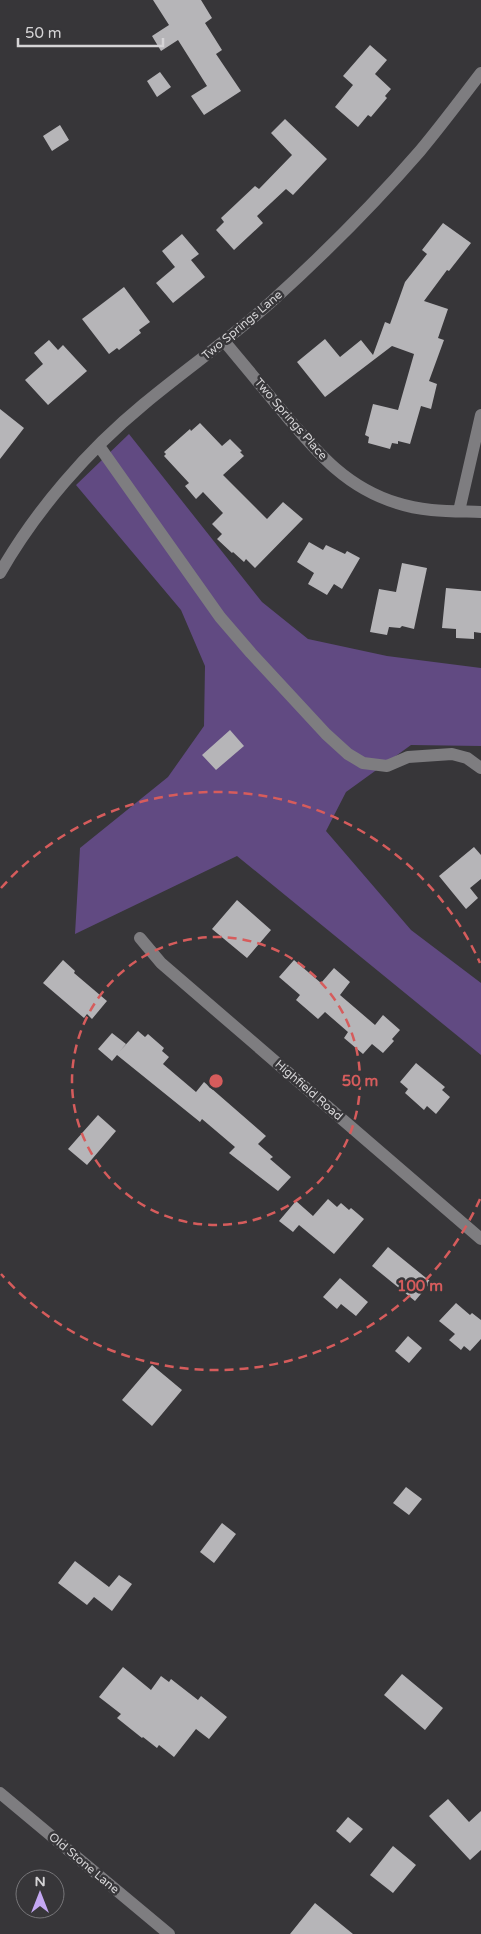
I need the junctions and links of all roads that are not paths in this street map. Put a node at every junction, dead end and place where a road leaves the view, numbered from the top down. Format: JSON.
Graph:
{"nodes":[{"id":1,"x":481,"y":74,"type":"edge"},
{"id":2,"x":224,"y":341,"type":"junction"},
{"id":3,"x":481,"y":415,"type":"edge"},
{"id":4,"x":99,"y":446,"type":"junction"},
{"id":5,"x":459,"y":511,"type":"junction"},
{"id":6,"x":481,"y":512,"type":"edge"},
{"id":7,"x":0,"y":573,"type":"edge"},
{"id":8,"x":481,"y":768,"type":"edge"},
{"id":9,"x":140,"y":938,"type":"dead end"},
{"id":10,"x":481,"y":1239,"type":"edge"},
{"id":11,"x":0,"y":1793,"type":"edge"},
{"id":12,"x":169,"y":1934,"type":"edge"}],
"edges":[{"from":1,"to":2,"type":"street","name":"Two Springs Lane"},
{"from":2,"to":4,"type":"street","name":"Two Springs Lane"},
{"from":2,"to":5,"type":"street","name":"Two Springs Place"},
{"from":3,"to":5,"type":"street"},
{"from":4,"to":7,"type":"street","name":"Two Springs Lane"},
{"from":4,"to":8,"type":"street"},
{"from":5,"to":6,"type":"street","name":"Two Springs Place"},
{"from":9,"to":10,"type":"street","name":"Highfield Road"},
{"from":11,"to":12,"type":"street","name":"Old Stone Lane"}]}
